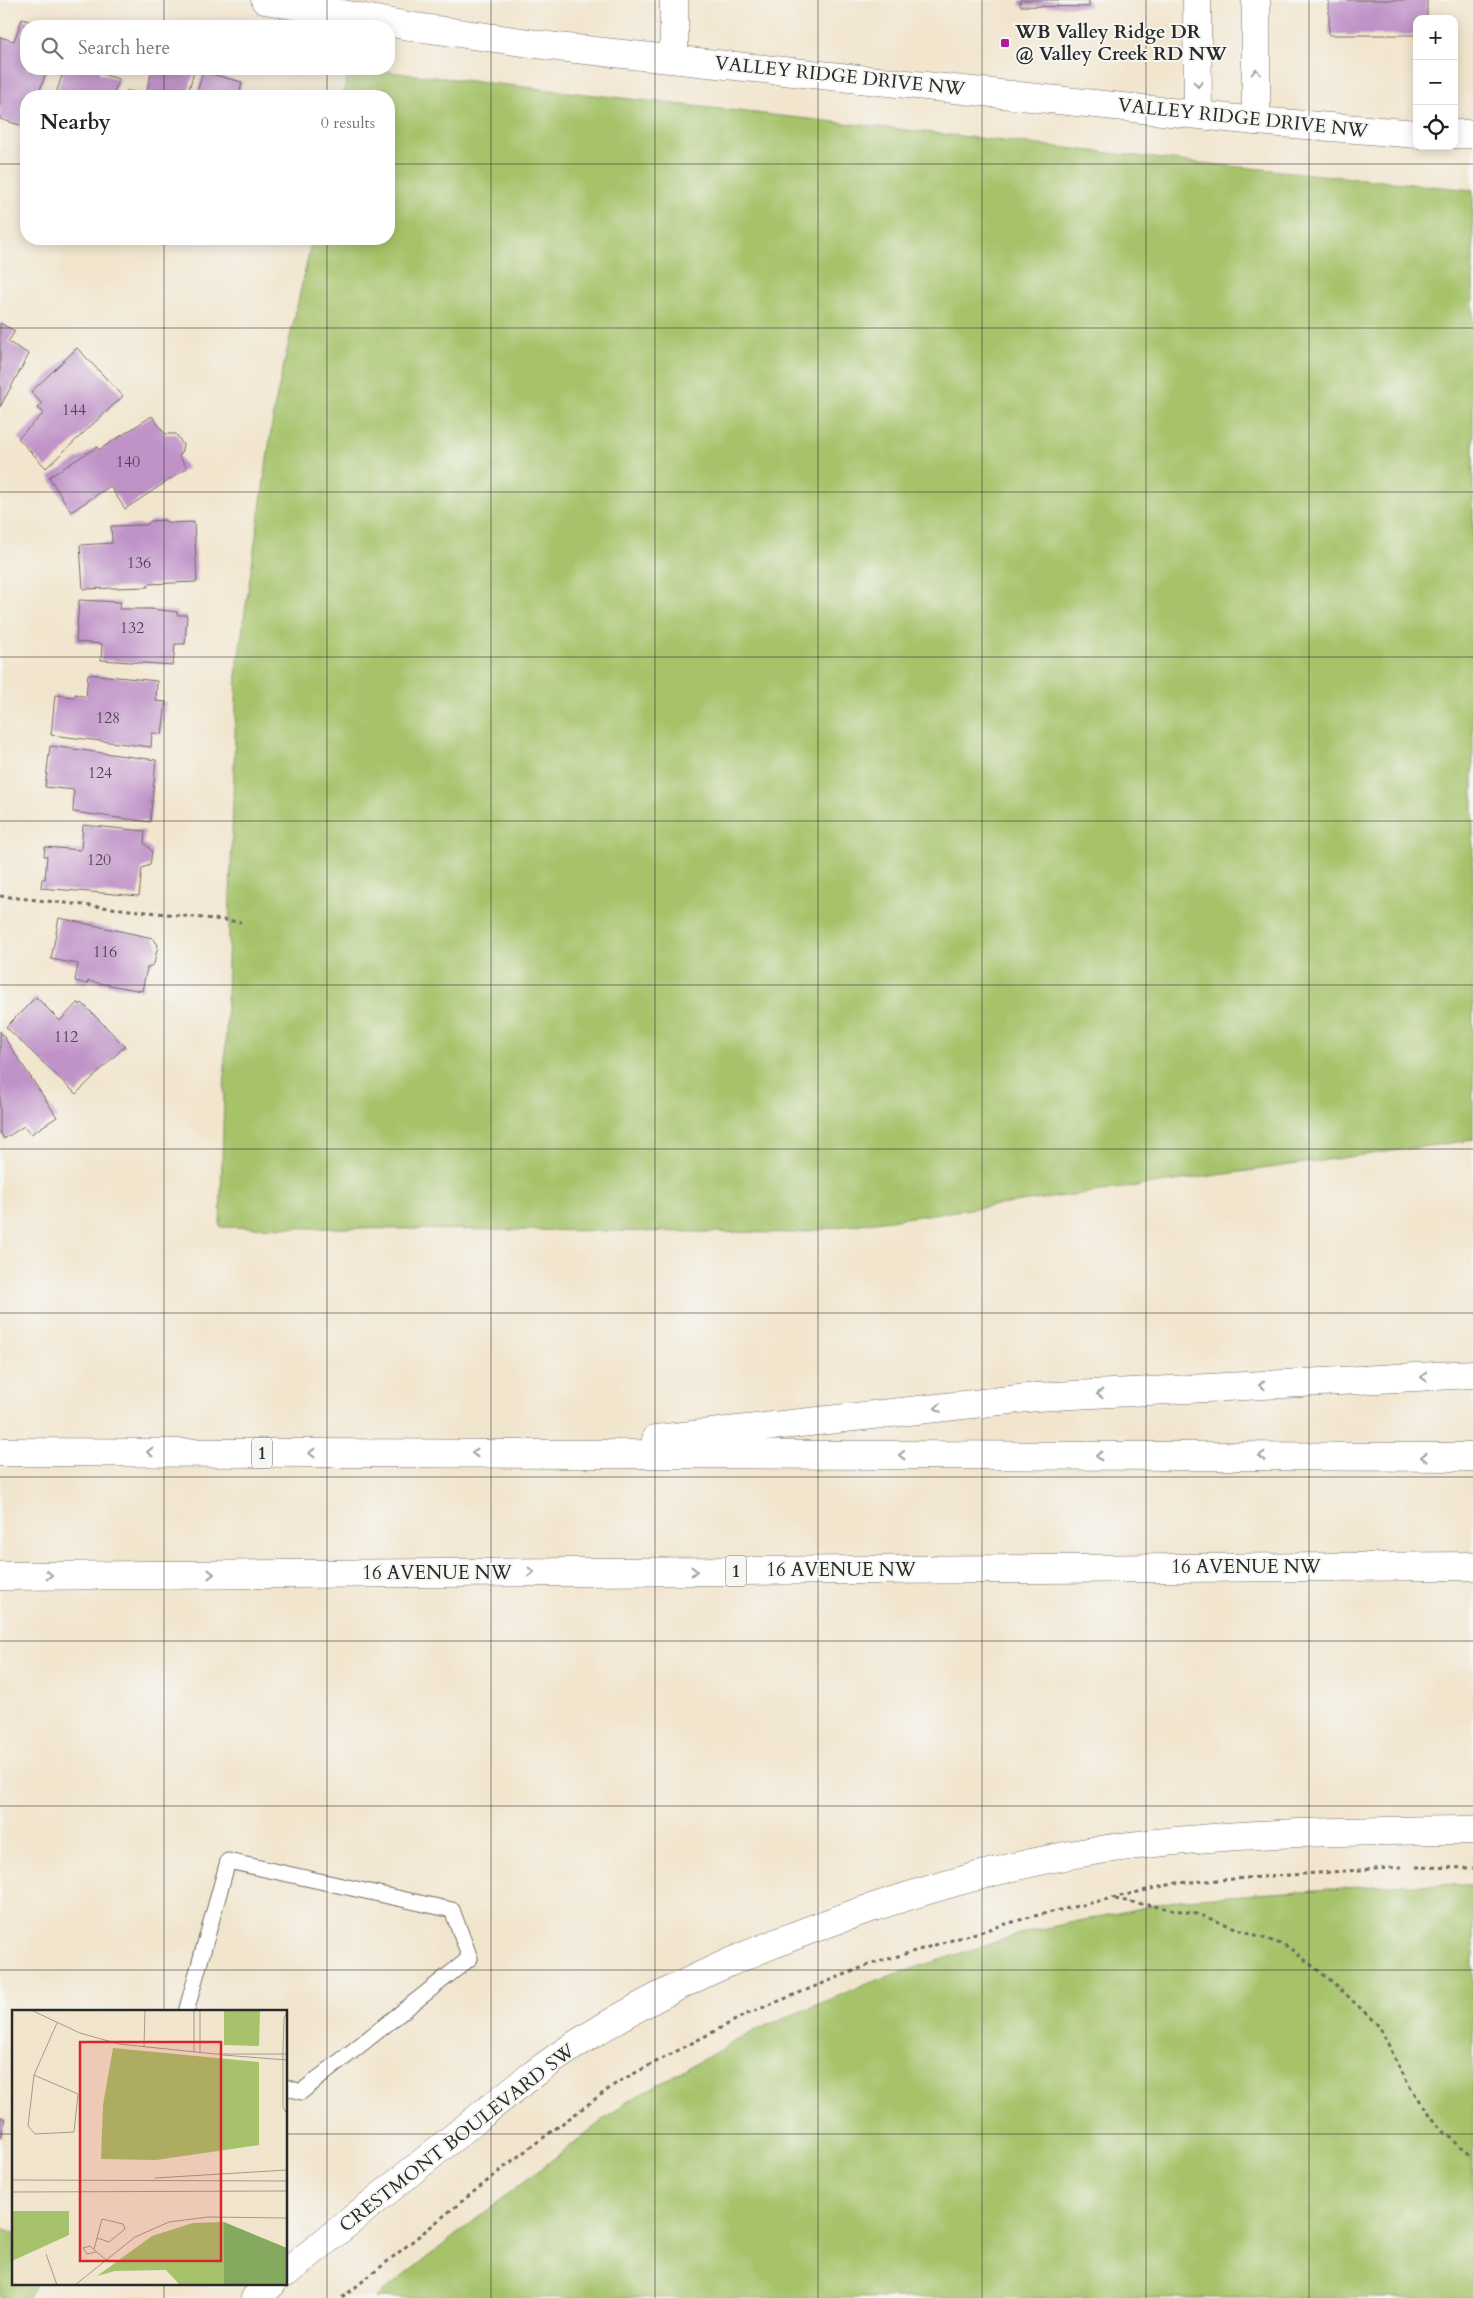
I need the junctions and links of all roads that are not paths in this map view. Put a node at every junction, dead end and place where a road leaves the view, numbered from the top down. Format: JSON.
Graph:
{"nodes":[{"id":1,"x":265,"y":0,"type":"edge"},
{"id":2,"x":674,"y":0,"type":"edge"},
{"id":3,"x":1197,"y":0,"type":"edge"},
{"id":4,"x":1256,"y":0,"type":"edge"},
{"id":5,"x":376,"y":20,"type":"edge"},
{"id":6,"x":395,"y":23,"type":"edge"},
{"id":7,"x":674,"y":58,"type":"junction"},
{"id":8,"x":1198,"y":114,"type":"junction"},
{"id":9,"x":1256,"y":121,"type":"junction"},
{"id":10,"x":1413,"y":134,"type":"edge"},
{"id":11,"x":1458,"y":134,"type":"edge"},
{"id":12,"x":1473,"y":134,"type":"edge"},
{"id":13,"x":1473,"y":1374,"type":"edge"},
{"id":14,"x":0,"y":1452,"type":"edge"},
{"id":15,"x":523,"y":1454,"type":"junction"},
{"id":16,"x":1473,"y":1457,"type":"edge"},
{"id":17,"x":1473,"y":1566,"type":"edge"},
{"id":18,"x":0,"y":1576,"type":"edge"},
{"id":19,"x":1473,"y":1830,"type":"edge"},
{"id":20,"x":187,"y":2010,"type":"edge"},
{"id":21,"x":288,"y":2089,"type":"edge"},
{"id":22,"x":288,"y":2270,"type":"edge"}],
"edges":[{"from":1,"to":5,"type":"main road","name":"VALLEY RIDGE DRIVE NW"},
{"from":2,"to":7,"type":"main road"},
{"from":3,"to":8,"type":"main road","one_way":true},
{"from":9,"to":4,"type":"main road","one_way":true},
{"from":6,"to":7,"type":"main road","name":"VALLEY RIDGE DRIVE NW"},
{"from":7,"to":8,"type":"main road","name":"VALLEY RIDGE DRIVE NW"},
{"from":8,"to":9,"type":"main road","name":"VALLEY RIDGE DRIVE NW"},
{"from":9,"to":10,"type":"main road","name":"VALLEY RIDGE DRIVE NW"},
{"from":11,"to":12,"type":"main road"},
{"from":13,"to":15,"type":"main road","one_way":true},
{"from":15,"to":14,"type":"main road","number":"1","one_way":true},
{"from":16,"to":15,"type":"main road","number":"1","one_way":true},
{"from":18,"to":17,"type":"main road","name":"16 AVENUE NW","number":"1","one_way":true},
{"from":19,"to":22,"type":"main road","name":"CRESTMONT BOULEVARD SW"},
{"from":20,"to":21,"type":"lane"}]}
